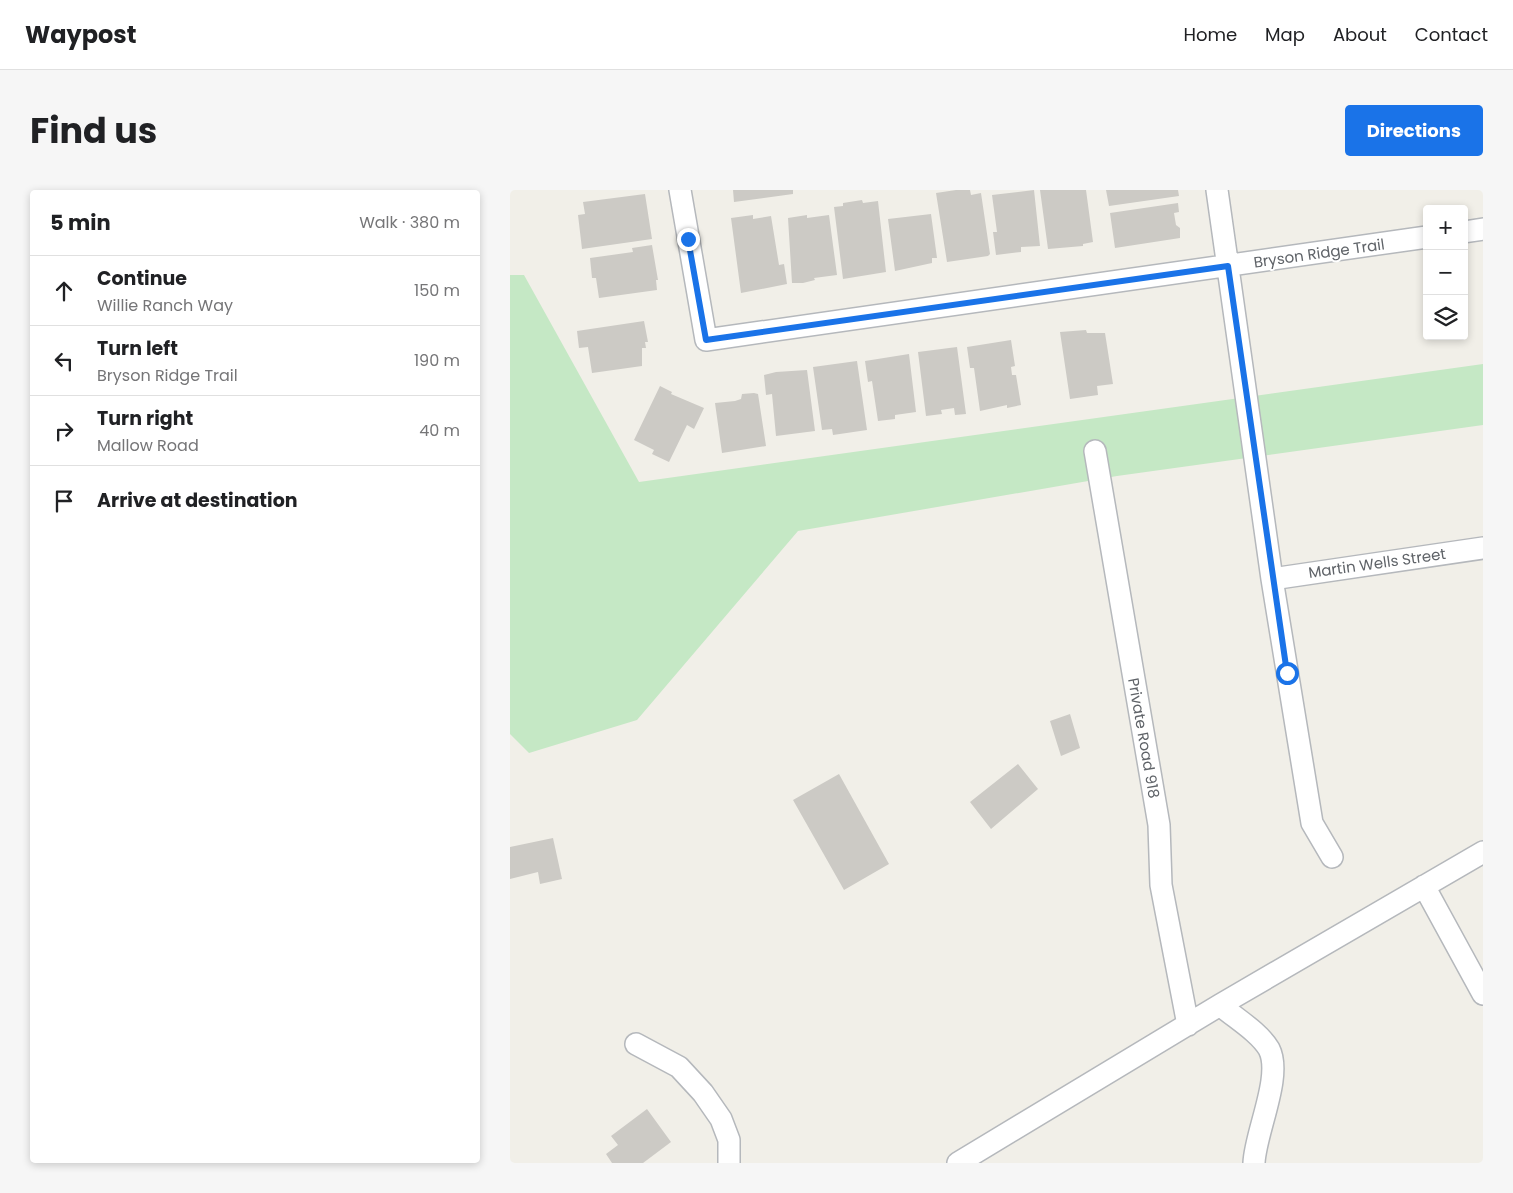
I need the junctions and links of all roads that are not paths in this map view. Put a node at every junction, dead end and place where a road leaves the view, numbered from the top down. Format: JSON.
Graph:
{"nodes":[{"id":1,"x":680,"y":190,"type":"edge"},
{"id":2,"x":1217,"y":190,"type":"edge"},
{"id":3,"x":1483,"y":229,"type":"edge"},
{"id":4,"x":1468,"y":231,"type":"edge"},
{"id":5,"x":1423,"y":238,"type":"edge"},
{"id":6,"x":1228,"y":266,"type":"junction"},
{"id":7,"x":1095,"y":451,"type":"dead end"},
{"id":8,"x":1483,"y":548,"type":"edge"},
{"id":9,"x":1272,"y":579,"type":"junction"},
{"id":10,"x":1483,"y":852,"type":"edge"},
{"id":11,"x":1332,"y":857,"type":"dead end"},
{"id":12,"x":1424,"y":886,"type":"junction"},
{"id":13,"x":1483,"y":994,"type":"edge"},
{"id":14,"x":1220,"y":1005,"type":"junction"},
{"id":15,"x":1188,"y":1025,"type":"junction"},
{"id":16,"x":636,"y":1044,"type":"dead end"},
{"id":17,"x":729,"y":1163,"type":"edge"},
{"id":18,"x":958,"y":1163,"type":"edge"},
{"id":19,"x":1254,"y":1163,"type":"edge"}],
"edges":[{"from":1,"to":6,"type":"street","name":"Bryson Ridge Trail"},
{"from":2,"to":6,"type":"street"},
{"from":3,"to":4,"type":"street"},
{"from":5,"to":6,"type":"street","name":"Bryson Ridge Trail"},
{"from":6,"to":9,"type":"street"},
{"from":7,"to":15,"type":"street","name":"Private Road 918"},
{"from":8,"to":9,"type":"street","name":"Martin Wells Street"},
{"from":9,"to":11,"type":"street"},
{"from":10,"to":12,"type":"street"},
{"from":12,"to":13,"type":"street"},
{"from":12,"to":14,"type":"street"},
{"from":14,"to":15,"type":"street"},
{"from":14,"to":19,"type":"street"},
{"from":15,"to":18,"type":"street"},
{"from":16,"to":17,"type":"street"}]}
